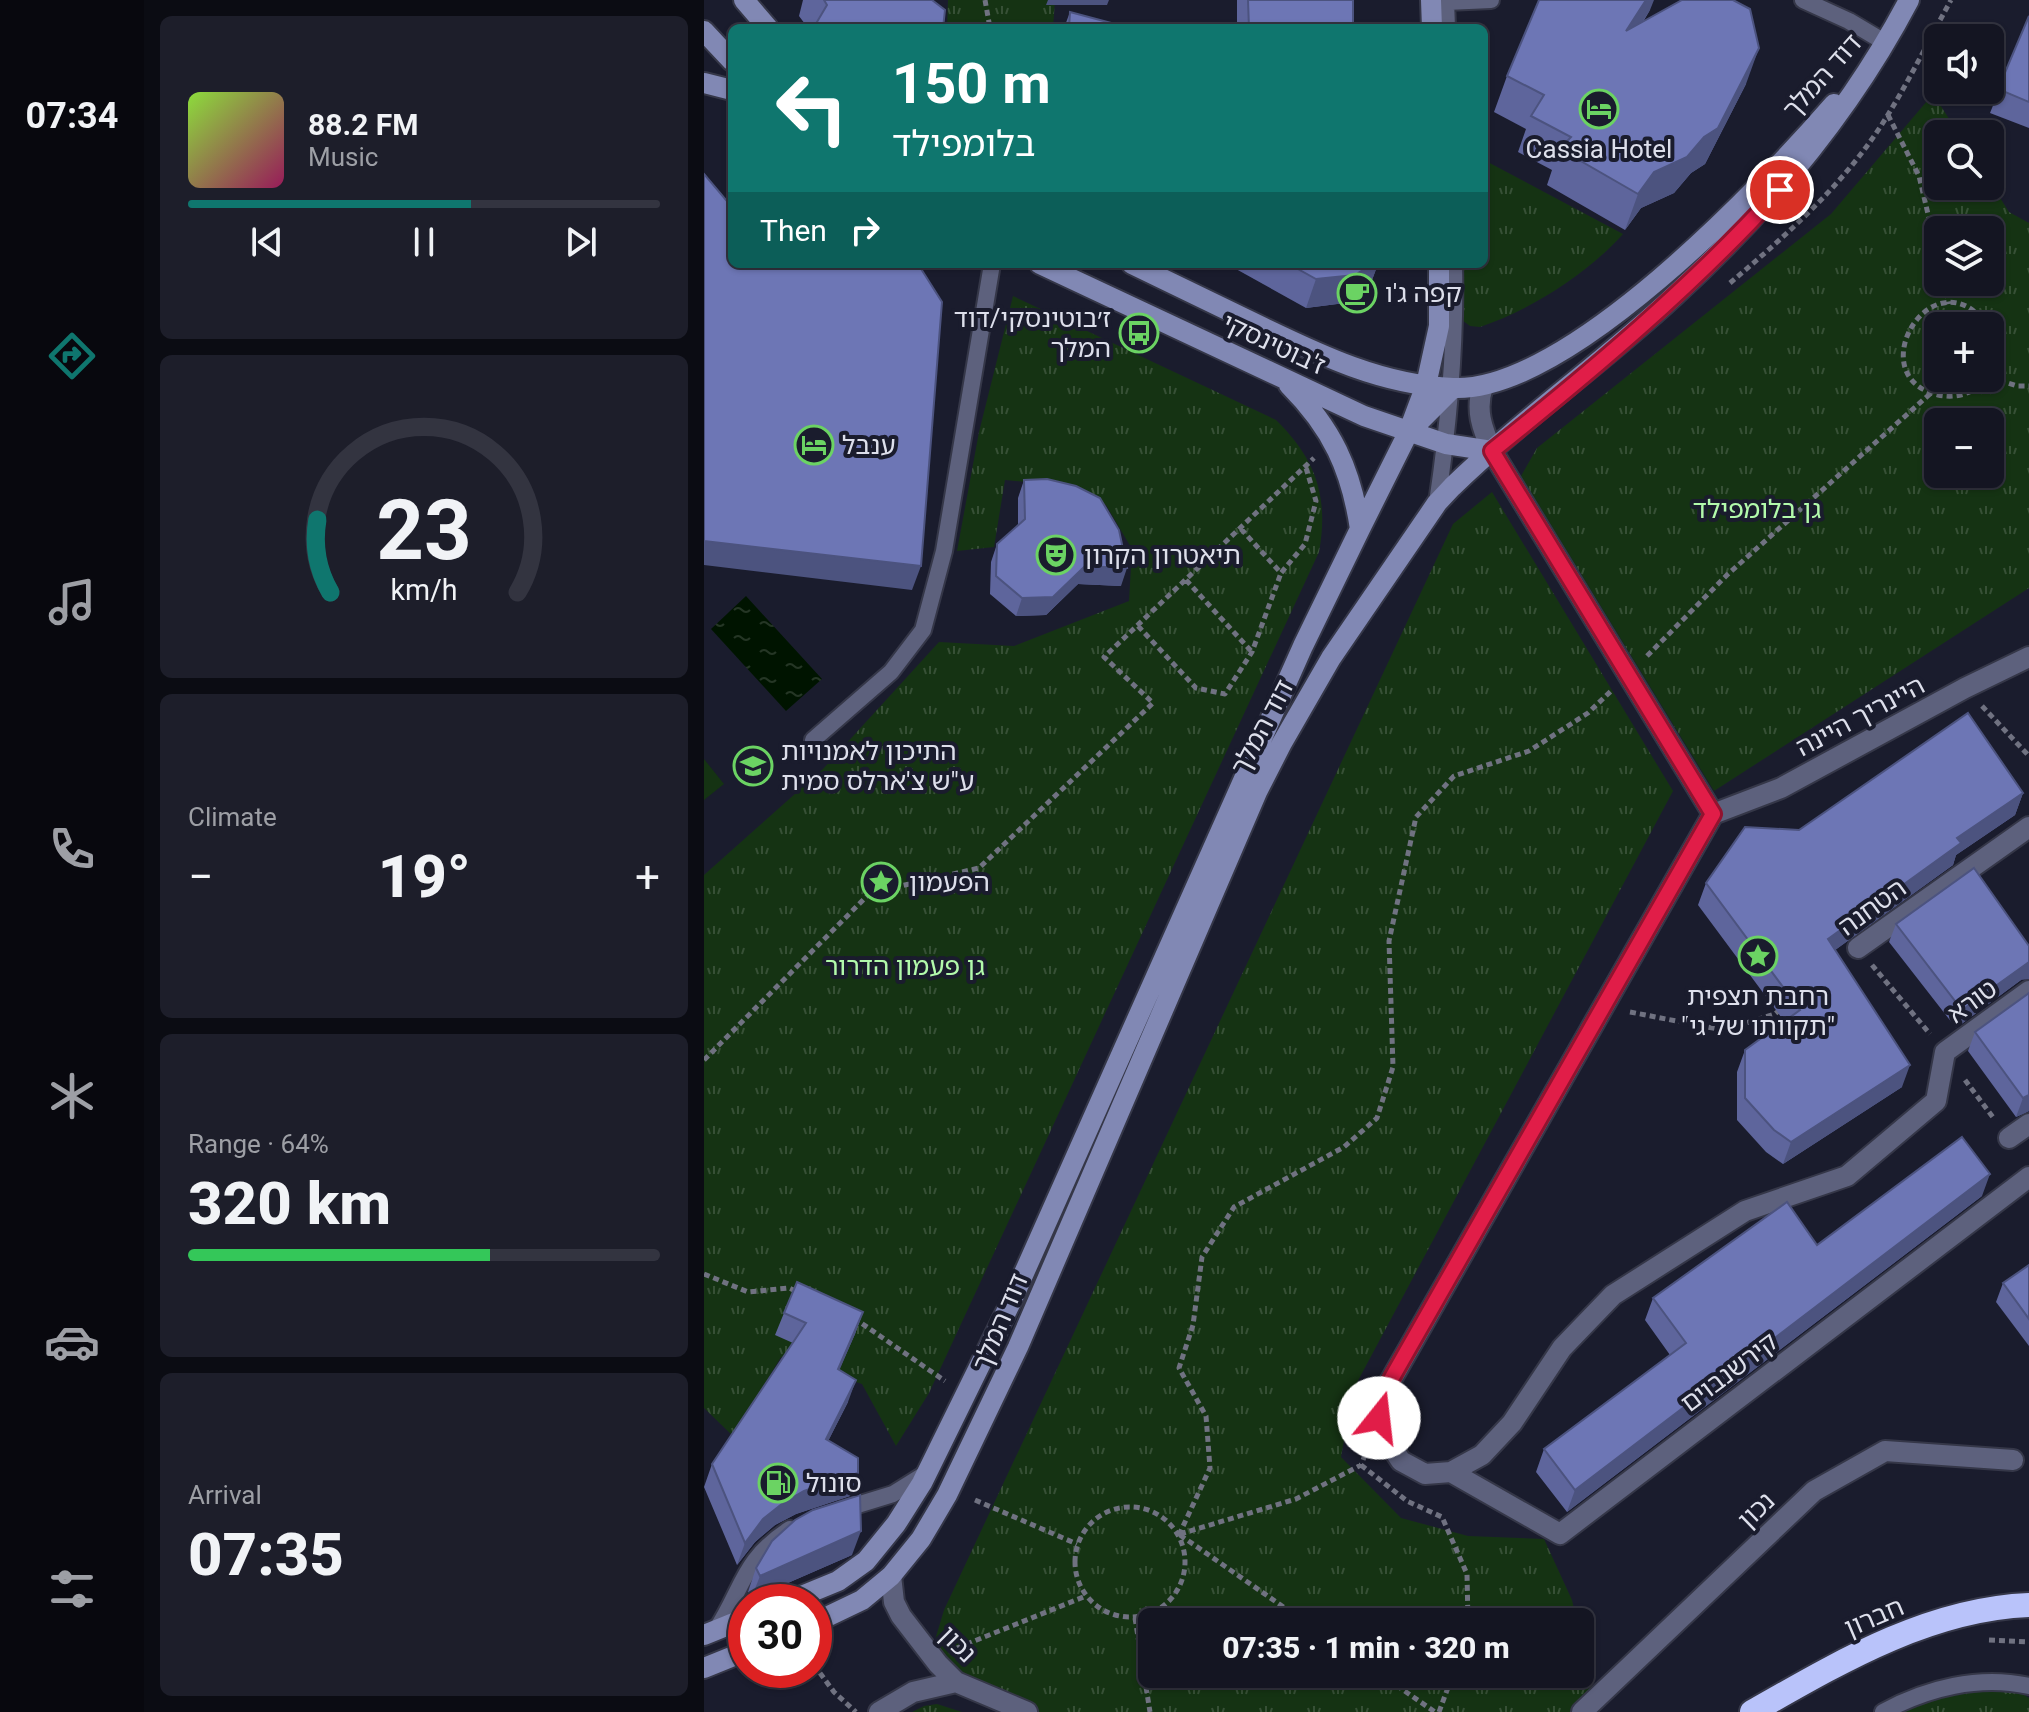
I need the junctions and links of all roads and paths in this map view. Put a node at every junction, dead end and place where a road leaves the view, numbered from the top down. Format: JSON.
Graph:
{"nodes":[{"id":1,"x":744,"y":0,"type":"edge"},
{"id":2,"x":985,"y":0,"type":"edge"},
{"id":3,"x":1491,"y":0,"type":"edge"},
{"id":4,"x":1803,"y":0,"type":"edge"},
{"id":5,"x":1909,"y":0,"type":"edge"},
{"id":6,"x":1441,"y":1,"type":"edge"},
{"id":7,"x":765,"y":24,"type":"edge"},
{"id":8,"x":989,"y":24,"type":"edge"},
{"id":9,"x":1433,"y":24,"type":"edge"},
{"id":10,"x":1446,"y":24,"type":"edge"},
{"id":11,"x":704,"y":31,"type":"edge"},
{"id":12,"x":1886,"y":43,"type":"junction"},
{"id":13,"x":728,"y":57,"type":"edge"},
{"id":14,"x":704,"y":83,"type":"edge"},
{"id":15,"x":728,"y":89,"type":"edge"},
{"id":16,"x":1888,"y":115,"type":"dead end"},
{"id":17,"x":1928,"y":216,"type":"edge"},
{"id":18,"x":991,"y":268,"type":"edge"},
{"id":19,"x":1049,"y":268,"type":"edge"},
{"id":20,"x":1140,"y":268,"type":"edge"},
{"id":21,"x":1439,"y":268,"type":"edge"},
{"id":22,"x":1454,"y":268,"type":"edge"},
{"id":23,"x":1947,"y":296,"type":"edge"},
{"id":24,"x":1949,"y":304,"type":"junction"},
{"id":25,"x":1976,"y":312,"type":"edge"},
{"id":26,"x":1274,"y":373,"type":"junction"},
{"id":27,"x":2004,"y":381,"type":"edge"},
{"id":28,"x":1426,"y":385,"type":"junction"},
{"id":29,"x":1483,"y":386,"type":"junction"},
{"id":30,"x":2029,"y":386,"type":"edge"},
{"id":31,"x":1453,"y":388,"type":"junction"},
{"id":32,"x":1970,"y":392,"type":"edge"},
{"id":33,"x":1931,"y":393,"type":"junction"},
{"id":34,"x":1408,"y":433,"type":"junction"},
{"id":35,"x":1446,"y":444,"type":"junction"},
{"id":36,"x":1492,"y":451,"type":"junction"},
{"id":37,"x":1314,"y":457,"type":"dead end"},
{"id":38,"x":1306,"y":468,"type":"junction"},
{"id":39,"x":1437,"y":503,"type":"junction"},
{"id":40,"x":1241,"y":529,"type":"junction"},
{"id":41,"x":1360,"y":529,"type":"junction"},
{"id":42,"x":1281,"y":573,"type":"junction"},
{"id":43,"x":1186,"y":580,"type":"junction"},
{"id":44,"x":1138,"y":626,"type":"junction"},
{"id":45,"x":1252,"y":652,"type":"junction"},
{"id":46,"x":2029,"y":657,"type":"edge"},
{"id":47,"x":1630,"y":674,"type":"junction"},
{"id":48,"x":1965,"y":688,"type":"junction"},
{"id":49,"x":813,"y":740,"type":"dead end"},
{"id":50,"x":2029,"y":756,"type":"edge"},
{"id":51,"x":1713,"y":814,"type":"junction"},
{"id":52,"x":2029,"y":827,"type":"edge"},
{"id":53,"x":1858,"y":948,"type":"joint"},
{"id":54,"x":2029,"y":991,"type":"edge"},
{"id":55,"x":1605,"y":1002,"type":"junction"},
{"id":56,"x":1787,"y":1004,"type":"edge"},
{"id":57,"x":1945,"y":1052,"type":"junction"},
{"id":58,"x":704,"y":1060,"type":"edge"},
{"id":59,"x":2029,"y":1124,"type":"edge"},
{"id":60,"x":2009,"y":1138,"type":"joint"},
{"id":61,"x":2029,"y":1177,"type":"edge"},
{"id":62,"x":704,"y":1274,"type":"edge"},
{"id":63,"x":803,"y":1295,"type":"edge"},
{"id":64,"x":847,"y":1314,"type":"edge"},
{"id":65,"x":951,"y":1386,"type":"dead end"},
{"id":66,"x":1379,"y":1418,"type":"junction"},
{"id":67,"x":2013,"y":1460,"type":"dead end"},
{"id":68,"x":1361,"y":1465,"type":"junction"},
{"id":69,"x":929,"y":1470,"type":"junction"},
{"id":70,"x":1451,"y":1472,"type":"junction"},
{"id":71,"x":981,"y":1487,"type":"dead end"},
{"id":72,"x":975,"y":1500,"type":"junction"},
{"id":73,"x":969,"y":1510,"type":"dead end"},
{"id":74,"x":830,"y":1513,"type":"edge"},
{"id":75,"x":801,"y":1522,"type":"edge"},
{"id":76,"x":1179,"y":1535,"type":"junction"},
{"id":77,"x":1077,"y":1544,"type":"junction"},
{"id":78,"x":891,"y":1576,"type":"junction"},
{"id":79,"x":831,"y":1584,"type":"edge"},
{"id":80,"x":1086,"y":1596,"type":"junction"},
{"id":81,"x":2029,"y":1605,"type":"edge"},
{"id":82,"x":1285,"y":1608,"type":"edge"},
{"id":83,"x":1468,"y":1608,"type":"edge"},
{"id":84,"x":832,"y":1614,"type":"edge"},
{"id":85,"x":1135,"y":1618,"type":"junction"},
{"id":86,"x":710,"y":1632,"type":"edge"},
{"id":87,"x":954,"y":1649,"type":"dead end"},
{"id":88,"x":728,"y":1658,"type":"edge"},
{"id":89,"x":704,"y":1668,"type":"edge"},
{"id":90,"x":956,"y":1682,"type":"junction"},
{"id":91,"x":2029,"y":1686,"type":"edge"},
{"id":92,"x":831,"y":1688,"type":"edge"},
{"id":93,"x":1401,"y":1688,"type":"edge"},
{"id":94,"x":1447,"y":1688,"type":"edge"},
{"id":95,"x":985,"y":1704,"type":"edge"},
{"id":96,"x":856,"y":1712,"type":"edge"},
{"id":97,"x":879,"y":1712,"type":"edge"},
{"id":98,"x":1027,"y":1712,"type":"edge"},
{"id":99,"x":1150,"y":1712,"type":"edge"},
{"id":100,"x":1437,"y":1712,"type":"edge"},
{"id":101,"x":1582,"y":1712,"type":"edge"},
{"id":102,"x":1752,"y":1712,"type":"edge"},
{"id":103,"x":1883,"y":1712,"type":"edge"}],
"edges":[{"from":1,"to":7,"type":"street"},
{"from":2,"to":8,"type":"path"},
{"from":3,"to":6,"type":"lane"},
{"from":4,"to":12,"type":"lane"},
{"from":5,"to":12,"type":"street","name":"דוד המלך"},
{"from":6,"to":9,"type":"street"},
{"from":6,"to":10,"type":"lane"},
{"from":11,"to":13,"type":"street"},
{"from":12,"to":29,"type":"street","name":"דוד המלך"},
{"from":12,"to":36,"type":"street","name":"דוד המלך"},
{"from":14,"to":15,"type":"street"},
{"from":16,"to":17,"type":"path"},
{"from":18,"to":49,"type":"lane"},
{"from":19,"to":26,"type":"street","name":"ז'בוטינסקי"},
{"from":20,"to":28,"type":"street","name":"ז'בוטינסקי"},
{"from":21,"to":28,"type":"street"},
{"from":22,"to":31,"type":"lane"},
{"from":23,"to":24,"type":"path"},
{"from":24,"to":25,"type":"path"},
{"from":24,"to":33,"type":"path"},
{"from":26,"to":34,"type":"street","name":"ז'בוטינסקי"},
{"from":26,"to":41,"type":"street"},
{"from":27,"to":30,"type":"path"},
{"from":28,"to":31,"type":"street","name":"דוד המלך"},
{"from":28,"to":34,"type":"street"},
{"from":29,"to":31,"type":"street","name":"דוד המלך"},
{"from":29,"to":36,"type":"street"},
{"from":31,"to":34,"type":"street","name":"דוד המלך"},
{"from":31,"to":35,"type":"lane"},
{"from":32,"to":33,"type":"path"},
{"from":33,"to":47,"type":"path"},
{"from":34,"to":35,"type":"street","name":"ז'בוטינסקי"},
{"from":34,"to":41,"type":"street","name":"דוד המלך"},
{"from":35,"to":36,"type":"street","name":"ז'בוטינסקי"},
{"from":35,"to":39,"type":"lane"},
{"from":36,"to":39,"type":"street","name":"דוד המלך"},
{"from":36,"to":47,"type":"street"},
{"from":37,"to":38,"type":"path"},
{"from":38,"to":40,"type":"path"},
{"from":38,"to":42,"type":"path"},
{"from":39,"to":78,"type":"street","name":"דוד המלך"},
{"from":40,"to":42,"type":"path"},
{"from":40,"to":43,"type":"path"},
{"from":41,"to":69,"type":"street","name":"דוד המלך"},
{"from":42,"to":45,"type":"path"},
{"from":43,"to":44,"type":"path"},
{"from":43,"to":45,"type":"path"},
{"from":44,"to":45,"type":"path"},
{"from":44,"to":58,"type":"path"},
{"from":46,"to":48,"type":"street","name":"היינריך היינה"},
{"from":47,"to":51,"type":"street"},
{"from":47,"to":76,"type":"path"},
{"from":48,"to":50,"type":"path"},
{"from":48,"to":51,"type":"street","name":"היינריך היינה"},
{"from":51,"to":55,"type":"street"},
{"from":52,"to":53,"type":"street","name":"הטחנה"},
{"from":53,"to":57,"type":"path"},
{"from":54,"to":57,"type":"street","name":"טורא"},
{"from":55,"to":56,"type":"path"},
{"from":55,"to":66,"type":"street"},
{"from":57,"to":60,"type":"path"},
{"from":57,"to":70,"type":"street"},
{"from":59,"to":60,"type":"street"},
{"from":61,"to":70,"type":"street","name":"קירשנבוים"},
{"from":62,"to":63,"type":"path"},
{"from":64,"to":65,"type":"path"},
{"from":66,"to":68,"type":"path"},
{"from":66,"to":70,"type":"street"},
{"from":67,"to":101,"type":"street","name":"נכון"},
{"from":68,"to":76,"type":"path"},
{"from":68,"to":83,"type":"path"},
{"from":69,"to":74,"type":"lane"},
{"from":69,"to":79,"type":"street","name":"דוד המלך"},
{"from":71,"to":72,"type":"path"},
{"from":72,"to":73,"type":"path"},
{"from":72,"to":77,"type":"path"},
{"from":75,"to":86,"type":"lane"},
{"from":76,"to":77,"type":"path"},
{"from":76,"to":82,"type":"path"},
{"from":76,"to":85,"type":"path"},
{"from":77,"to":80,"type":"path"},
{"from":78,"to":84,"type":"street","name":"דוד המלך"},
{"from":78,"to":90,"type":"street","name":"נכון"},
{"from":80,"to":85,"type":"path"},
{"from":80,"to":87,"type":"path"},
{"from":81,"to":102,"type":"highway","name":"חברון"},
{"from":85,"to":99,"type":"path"},
{"from":88,"to":89,"type":"street"},
{"from":90,"to":95,"type":"street","name":"נכון"},
{"from":90,"to":97,"type":"street"},
{"from":91,"to":103,"type":"lane"},
{"from":92,"to":96,"type":"path"},
{"from":93,"to":100,"type":"path"},
{"from":94,"to":100,"type":"path"},
{"from":95,"to":98,"type":"street","name":"נכון"}]}
